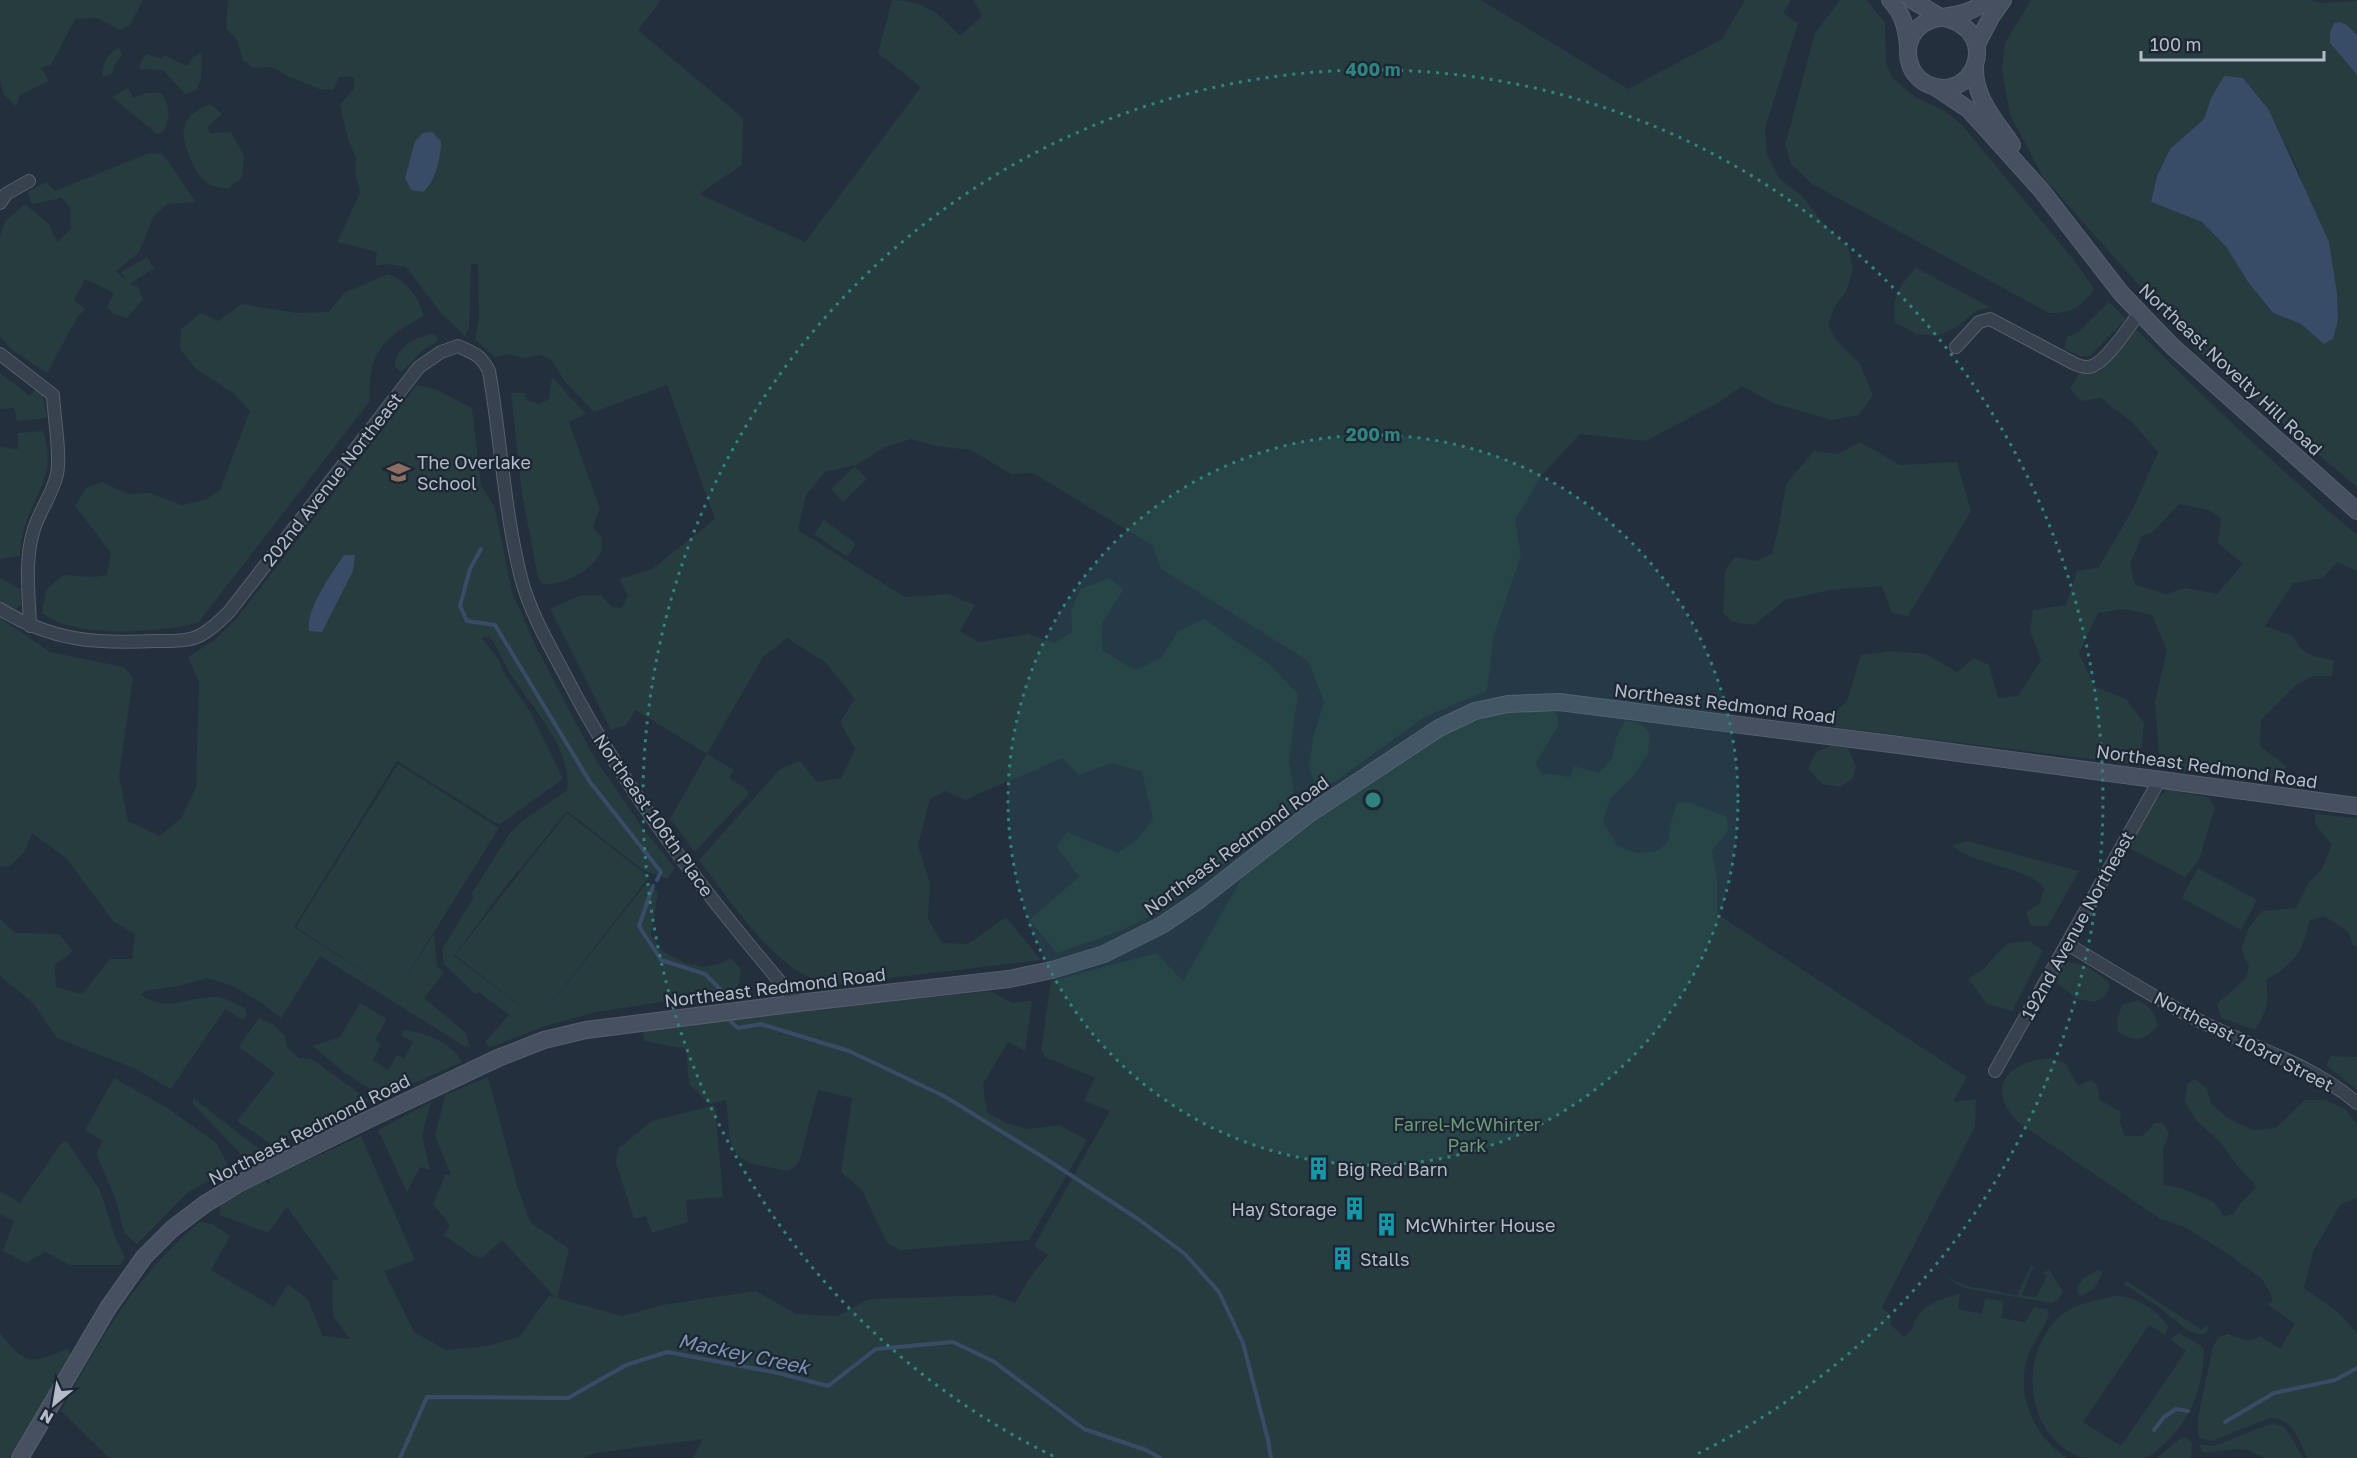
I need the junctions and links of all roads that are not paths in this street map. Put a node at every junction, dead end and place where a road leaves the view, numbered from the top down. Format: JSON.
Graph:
{"nodes":[{"id":1,"x":1890,"y":0,"type":"edge"},
{"id":2,"x":1912,"y":0,"type":"edge"},
{"id":3,"x":1986,"y":0,"type":"edge"},
{"id":4,"x":2003,"y":0,"type":"edge"},
{"id":5,"x":1944,"y":18,"type":"junction"},
{"id":6,"x":1977,"y":44,"type":"junction"},
{"id":7,"x":1908,"y":45,"type":"junction"},
{"id":8,"x":1975,"y":68,"type":"junction"},
{"id":9,"x":1935,"y":87,"type":"junction"},
{"id":10,"x":29,"y":181,"type":"dead end"},
{"id":11,"x":2042,"y":191,"type":"junction"},
{"id":12,"x":0,"y":203,"type":"edge"},
{"id":13,"x":2140,"y":312,"type":"junction"},
{"id":14,"x":458,"y":346,"type":"joint"},
{"id":15,"x":1956,"y":347,"type":"dead end"},
{"id":16,"x":0,"y":354,"type":"edge"},
{"id":17,"x":2357,"y":511,"type":"edge"},
{"id":18,"x":0,"y":609,"type":"edge"},
{"id":19,"x":30,"y":626,"type":"junction"},
{"id":20,"x":2160,"y":779,"type":"junction"},
{"id":21,"x":2357,"y":806,"type":"edge"},
{"id":22,"x":2067,"y":944,"type":"junction"},
{"id":23,"x":798,"y":1003,"type":"junction"},
{"id":24,"x":1995,"y":1071,"type":"dead end"},
{"id":25,"x":2357,"y":1103,"type":"edge"},
{"id":26,"x":20,"y":1458,"type":"edge"}],
"edges":[{"from":1,"to":7,"type":"street"},
{"from":2,"to":5,"type":"street"},
{"from":3,"to":5,"type":"street"},
{"from":4,"to":6,"type":"street"},
{"from":5,"to":6,"type":"street"},
{"from":5,"to":7,"type":"street"},
{"from":6,"to":8,"type":"street"},
{"from":7,"to":9,"type":"street"},
{"from":8,"to":9,"type":"street"},
{"from":8,"to":11,"type":"street","name":"Northeast Novelty Hill Road"},
{"from":9,"to":11,"type":"street","name":"Northeast Novelty Hill Road"},
{"from":10,"to":12,"type":"street"},
{"from":11,"to":13,"type":"street","name":"Northeast Novelty Hill Road"},
{"from":13,"to":15,"type":"street"},
{"from":13,"to":17,"type":"street","name":"Northeast Novelty Hill Road"},
{"from":14,"to":19,"type":"street","name":"202nd Avenue Northeast"},
{"from":14,"to":23,"type":"street","name":"Northeast 106th Place"},
{"from":16,"to":19,"type":"street"},
{"from":18,"to":19,"type":"street"},
{"from":20,"to":21,"type":"street","name":"Northeast Redmond Road"},
{"from":20,"to":22,"type":"street","name":"192nd Avenue Northeast"},
{"from":20,"to":23,"type":"street","name":"Northeast Redmond Road"},
{"from":22,"to":24,"type":"street","name":"192nd Avenue Northeast"},
{"from":22,"to":25,"type":"street","name":"Northeast 103rd Street"},
{"from":23,"to":26,"type":"street","name":"Northeast Redmond Road"}]}
